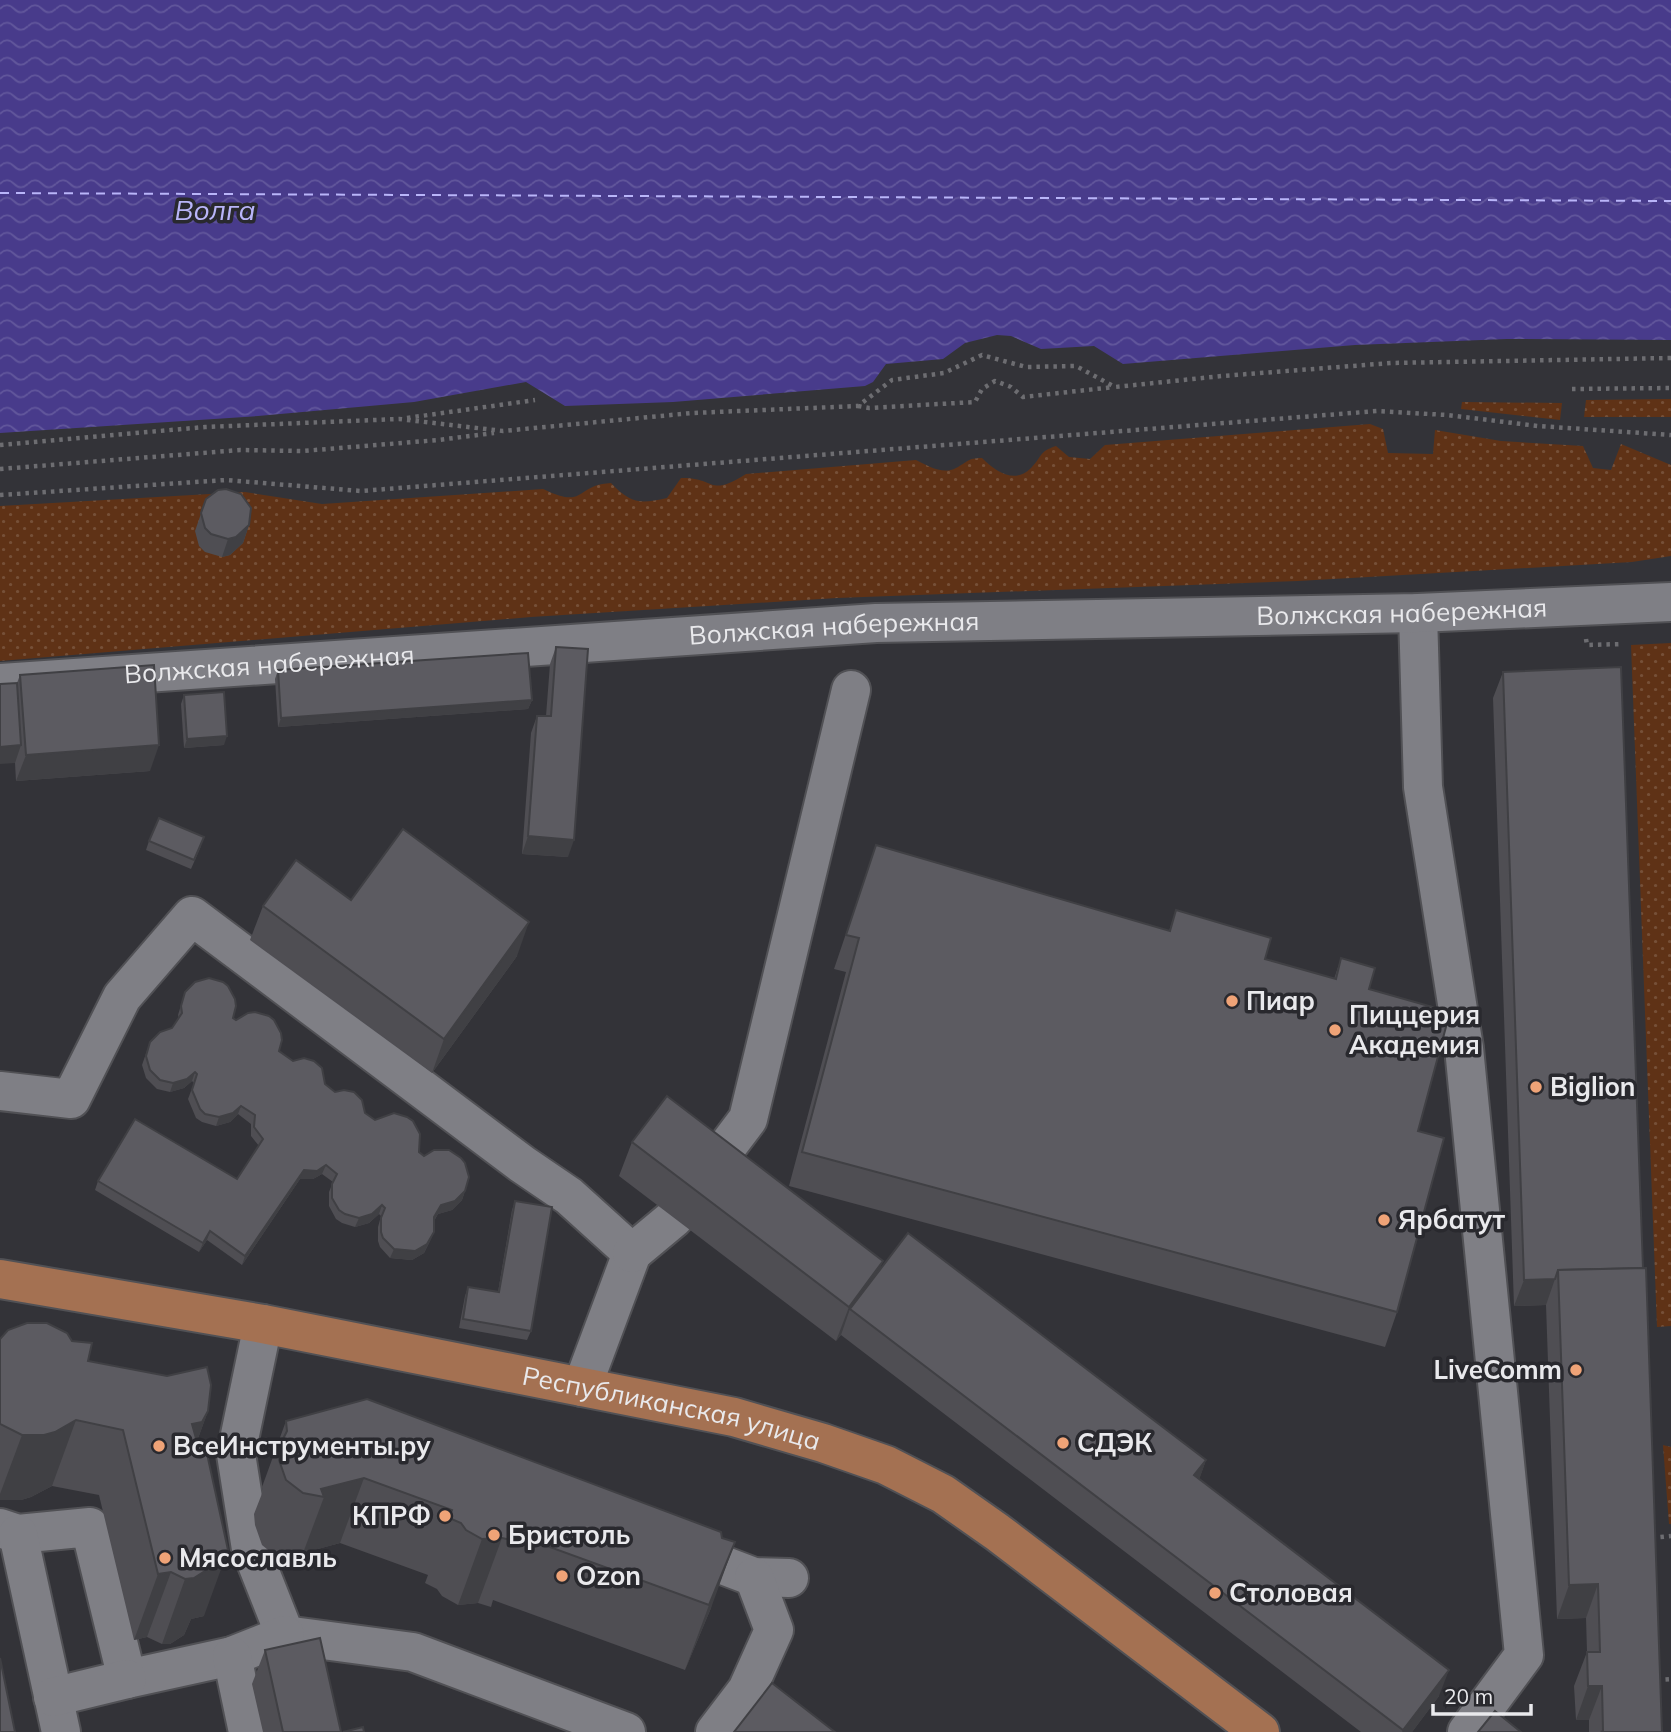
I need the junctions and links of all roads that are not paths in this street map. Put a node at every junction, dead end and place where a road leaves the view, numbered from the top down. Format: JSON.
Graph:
{"nodes":[{"id":1,"x":1671,"y":602,"type":"edge"},
{"id":2,"x":1418,"y":613,"type":"junction"},
{"id":3,"x":0,"y":683,"type":"edge"},
{"id":4,"x":851,"y":690,"type":"dead end"},
{"id":5,"x":0,"y":1091,"type":"edge"},
{"id":6,"x":708,"y":1172,"type":"edge"},
{"id":7,"x":674,"y":1218,"type":"dead end"},
{"id":8,"x":632,"y":1253,"type":"junction"},
{"id":9,"x":0,"y":1279,"type":"edge"},
{"id":10,"x":263,"y":1324,"type":"junction"},
{"id":11,"x":582,"y":1387,"type":"junction"},
{"id":12,"x":276,"y":1461,"type":"edge"},
{"id":13,"x":238,"y":1471,"type":"junction"},
{"id":14,"x":9,"y":1531,"type":"edge"},
{"id":15,"x":650,"y":1538,"type":"edge"},
{"id":16,"x":285,"y":1635,"type":"junction"},
{"id":17,"x":232,"y":1656,"type":"junction"},
{"id":18,"x":127,"y":1679,"type":"junction"},
{"id":19,"x":57,"y":1715,"type":"edge"},
{"id":20,"x":248,"y":1732,"type":"edge"},
{"id":21,"x":626,"y":1732,"type":"edge"},
{"id":22,"x":715,"y":1732,"type":"edge"},
{"id":23,"x":1260,"y":1732,"type":"edge"},
{"id":24,"x":1466,"y":1732,"type":"edge"}],
"edges":[{"from":1,"to":2,"type":"street","name":"Волжская набережная"},
{"from":2,"to":3,"type":"street","name":"Волжская набережная"},
{"from":2,"to":24,"type":"street"},
{"from":4,"to":6,"type":"street"},
{"from":5,"to":8,"type":"street"},
{"from":7,"to":8,"type":"street"},
{"from":8,"to":11,"type":"street"},
{"from":9,"to":10,"type":"main road","name":"Республиканская улица"},
{"from":10,"to":11,"type":"main road","name":"Республиканская улица"},
{"from":10,"to":13,"type":"street"},
{"from":11,"to":23,"type":"main road","name":"Республиканская улица"},
{"from":12,"to":13,"type":"street"},
{"from":13,"to":16,"type":"street"},
{"from":14,"to":18,"type":"street"},
{"from":14,"to":19,"type":"street"},
{"from":15,"to":22,"type":"street"},
{"from":16,"to":17,"type":"street"},
{"from":16,"to":21,"type":"street"},
{"from":17,"to":18,"type":"street"},
{"from":17,"to":20,"type":"street"},
{"from":18,"to":19,"type":"street"}]}
